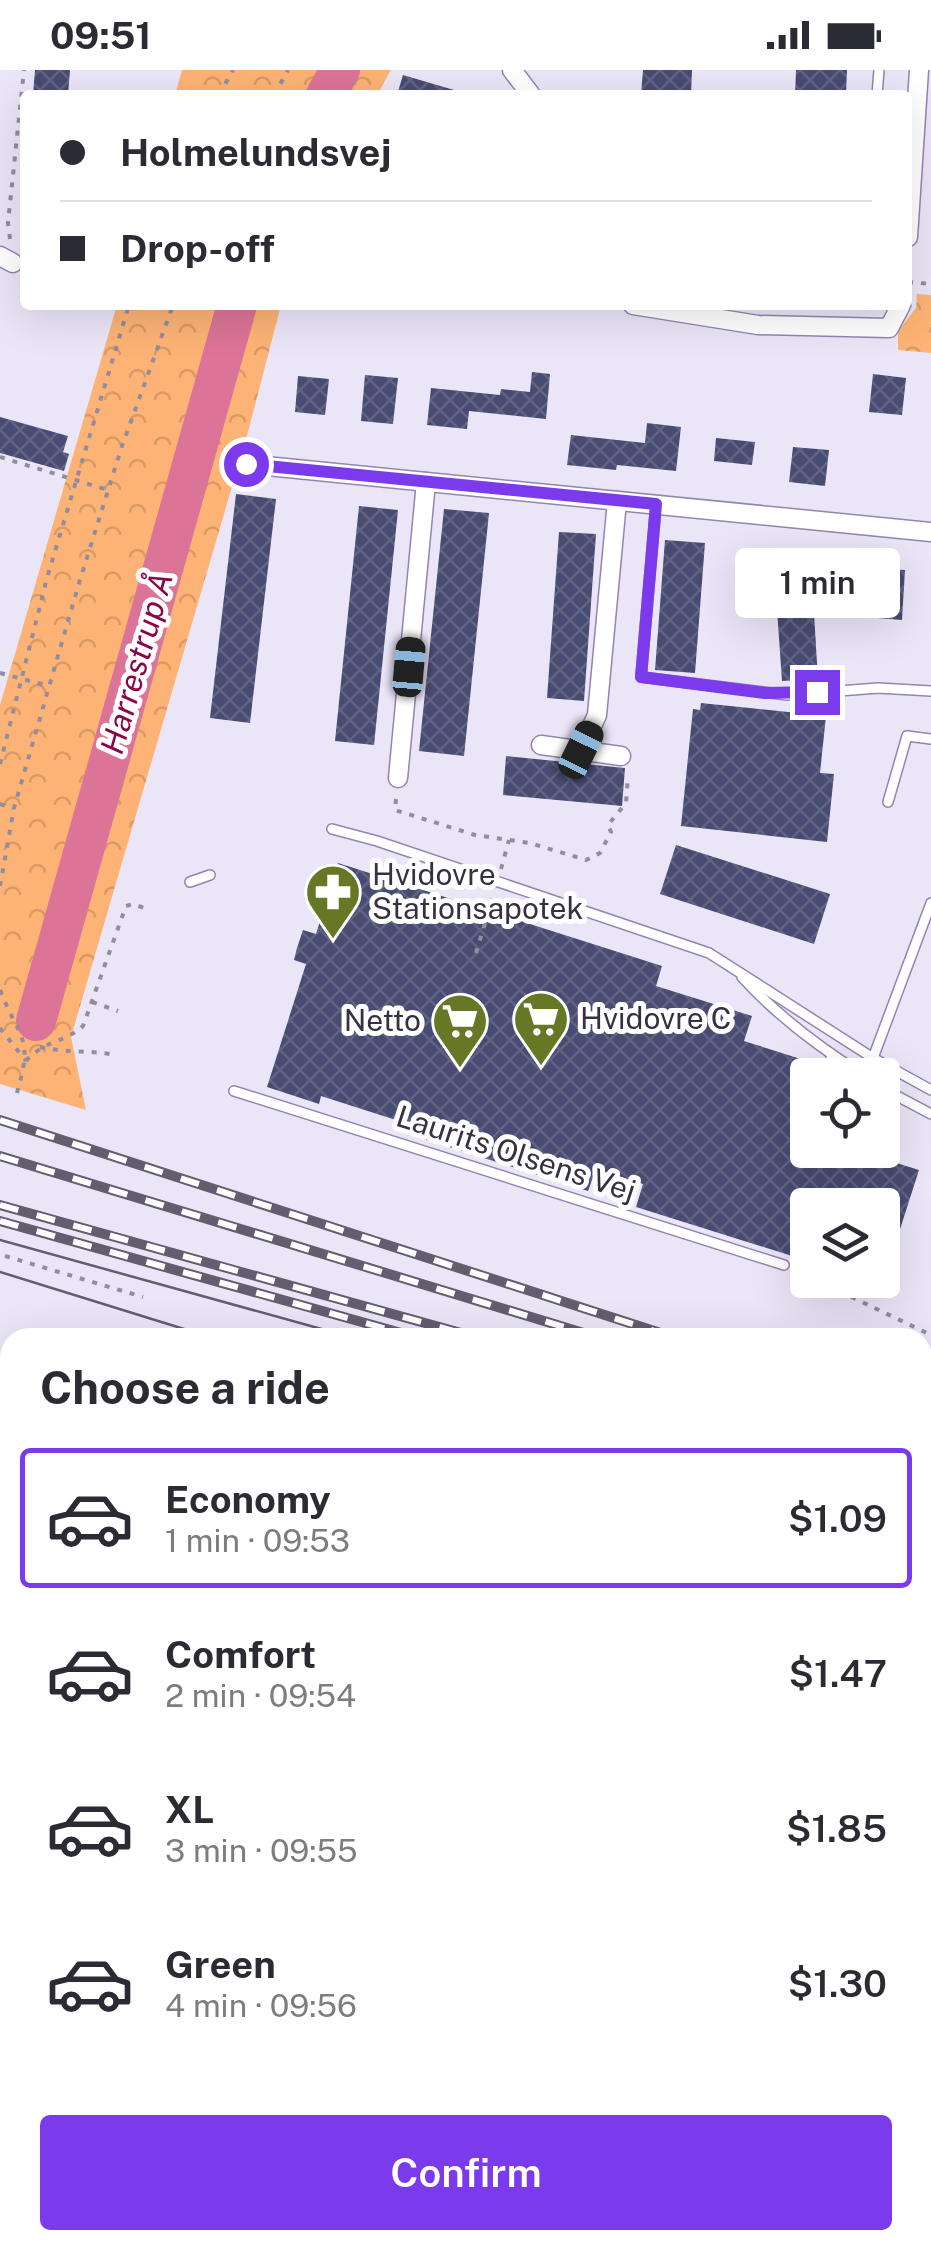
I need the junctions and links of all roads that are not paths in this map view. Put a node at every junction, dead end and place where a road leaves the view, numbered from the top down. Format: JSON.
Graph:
{"nodes":[{"id":1,"x":512,"y":70,"type":"edge"},
{"id":2,"x":919,"y":70,"type":"edge"},
{"id":3,"x":527,"y":90,"type":"edge"},
{"id":4,"x":912,"y":176,"type":"edge"},
{"id":5,"x":665,"y":310,"type":"edge"},
{"id":6,"x":899,"y":310,"type":"edge"},
{"id":7,"x":246,"y":464,"type":"dead end"},
{"id":8,"x":426,"y":482,"type":"junction"},
{"id":9,"x":617,"y":501,"type":"junction"},
{"id":10,"x":656,"y":504,"type":"junction"},
{"id":11,"x":931,"y":532,"type":"edge"},
{"id":12,"x":931,"y":691,"type":"edge"},
{"id":13,"x":931,"y":738,"type":"edge"},
{"id":14,"x":541,"y":745,"type":"dead end"},
{"id":15,"x":581,"y":750,"type":"junction"},
{"id":16,"x":621,"y":756,"type":"road end"},
{"id":17,"x":398,"y":778,"type":"road end"},
{"id":18,"x":888,"y":802,"type":"dead end"},
{"id":19,"x":332,"y":830,"type":"dead end"},
{"id":20,"x":210,"y":875,"type":"dead end"},
{"id":21,"x":190,"y":882,"type":"dead end"},
{"id":22,"x":931,"y":902,"type":"edge"},
{"id":23,"x":737,"y":972,"type":"junction"},
{"id":24,"x":832,"y":1055,"type":"junction"},
{"id":25,"x":831,"y":1058,"type":"edge"},
{"id":26,"x":837,"y":1058,"type":"edge"},
{"id":27,"x":872,"y":1058,"type":"joint"},
{"id":28,"x":900,"y":1073,"type":"edge"},
{"id":29,"x":931,"y":1090,"type":"edge"},
{"id":30,"x":234,"y":1091,"type":"dead end"},
{"id":31,"x":900,"y":1098,"type":"edge"},
{"id":32,"x":931,"y":1114,"type":"edge"},
{"id":33,"x":784,"y":1264,"type":"dead end"}],
"edges":[{"from":1,"to":3,"type":"street"},
{"from":2,"to":4,"type":"street"},
{"from":5,"to":6,"type":"street"},
{"from":7,"to":8,"type":"street"},
{"from":8,"to":9,"type":"street"},
{"from":8,"to":17,"type":"street"},
{"from":9,"to":10,"type":"street"},
{"from":9,"to":15,"type":"street"},
{"from":10,"to":11,"type":"street"},
{"from":10,"to":12,"type":"lane"},
{"from":13,"to":18,"type":"lane"},
{"from":14,"to":15,"type":"street"},
{"from":15,"to":16,"type":"street"},
{"from":19,"to":23,"type":"lane"},
{"from":20,"to":21,"type":"lane"},
{"from":22,"to":27,"type":"lane"},
{"from":23,"to":24,"type":"lane"},
{"from":23,"to":27,"type":"lane"},
{"from":24,"to":25,"type":"lane"},
{"from":24,"to":26,"type":"lane"},
{"from":28,"to":29,"type":"lane"},
{"from":30,"to":33,"type":"lane","name":"Laurits Olsens Vej"},
{"from":31,"to":32,"type":"lane"}]}
